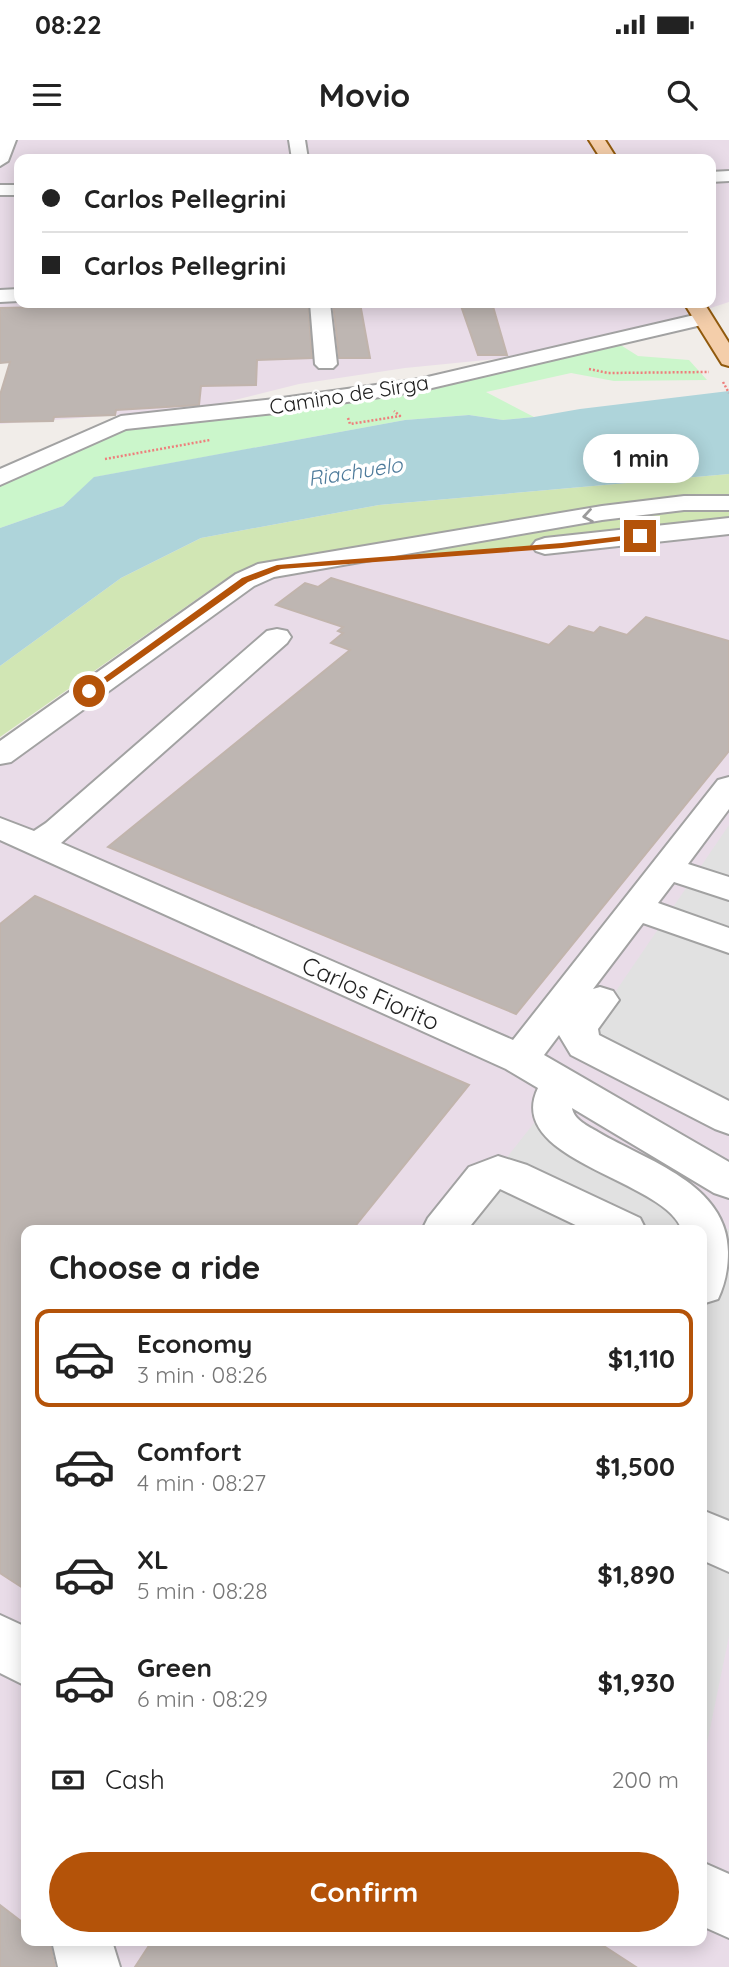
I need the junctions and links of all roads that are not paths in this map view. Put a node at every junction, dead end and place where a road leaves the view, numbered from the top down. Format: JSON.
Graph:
{"nodes":[{"id":1,"x":8,"y":140,"type":"edge"},
{"id":2,"x":0,"y":161,"type":"edge"},
{"id":3,"x":320,"y":308,"type":"edge"},
{"id":4,"x":704,"y":311,"type":"edge"},
{"id":5,"x":729,"y":360,"type":"edge"},
{"id":6,"x":326,"y":364,"type":"dead end"},
{"id":7,"x":0,"y":478,"type":"edge"},
{"id":8,"x":729,"y":503,"type":"edge"},
{"id":9,"x":662,"y":506,"type":"junction"},
{"id":10,"x":619,"y":511,"type":"junction"},
{"id":11,"x":729,"y":526,"type":"edge"},
{"id":12,"x":683,"y":531,"type":"junction"},
{"id":13,"x":640,"y":536,"type":"junction"},
{"id":14,"x":295,"y":564,"type":"junction"},
{"id":15,"x":277,"y":637,"type":"dead end"},
{"id":16,"x":0,"y":755,"type":"edge"},
{"id":17,"x":729,"y":787,"type":"edge"},
{"id":18,"x":0,"y":828,"type":"edge"},
{"id":19,"x":36,"y":844,"type":"junction"},
{"id":20,"x":667,"y":868,"type":"junction"},
{"id":21,"x":729,"y":889,"type":"edge"},
{"id":22,"x":636,"y":908,"type":"junction"},
{"id":23,"x":729,"y":941,"type":"edge"},
{"id":24,"x":600,"y":1000,"type":"dead end"},
{"id":25,"x":520,"y":1059,"type":"junction"},
{"id":26,"x":559,"y":1082,"type":"junction"},
{"id":27,"x":729,"y":1119,"type":"edge"},
{"id":28,"x":729,"y":1181,"type":"edge"},
{"id":29,"x":447,"y":1225,"type":"edge"},
{"id":30,"x":615,"y":1225,"type":"edge"},
{"id":31,"x":700,"y":1225,"type":"edge"},
{"id":32,"x":707,"y":1536,"type":"edge"},
{"id":33,"x":729,"y":1548,"type":"edge"},
{"id":34,"x":0,"y":1641,"type":"edge"},
{"id":35,"x":21,"y":1656,"type":"edge"},
{"id":36,"x":707,"y":1895,"type":"edge"},
{"id":37,"x":729,"y":1909,"type":"edge"},
{"id":38,"x":83,"y":1946,"type":"edge"},
{"id":39,"x":89,"y":1967,"type":"edge"}],
"edges":[{"from":1,"to":2,"type":"street"},
{"from":3,"to":6,"type":"street"},
{"from":4,"to":5,"type":"main road"},
{"from":4,"to":7,"type":"street","name":"Camino de Sirga"},
{"from":8,"to":9,"type":"street"},
{"from":9,"to":10,"type":"street"},
{"from":9,"to":12,"type":"street"},
{"from":10,"to":13,"type":"street"},
{"from":10,"to":14,"type":"street","one_way":true},
{"from":11,"to":12,"type":"street"},
{"from":12,"to":13,"type":"street"},
{"from":13,"to":14,"type":"street"},
{"from":14,"to":16,"type":"street"},
{"from":15,"to":19,"type":"street"},
{"from":17,"to":20,"type":"street"},
{"from":18,"to":19,"type":"street","name":"Carlos Fiorito"},
{"from":19,"to":25,"type":"street","name":"Carlos Fiorito"},
{"from":20,"to":21,"type":"street"},
{"from":20,"to":22,"type":"street"},
{"from":22,"to":23,"type":"street"},
{"from":22,"to":25,"type":"street"},
{"from":24,"to":27,"type":"street"},
{"from":25,"to":26,"type":"street","name":"Carlos Fiorito"},
{"from":26,"to":28,"type":"street","name":"Carlos Fiorito"},
{"from":26,"to":31,"type":"street"},
{"from":29,"to":30,"type":"street"},
{"from":32,"to":33,"type":"street"},
{"from":34,"to":35,"type":"street"},
{"from":36,"to":37,"type":"street"},
{"from":38,"to":39,"type":"street"}]}
